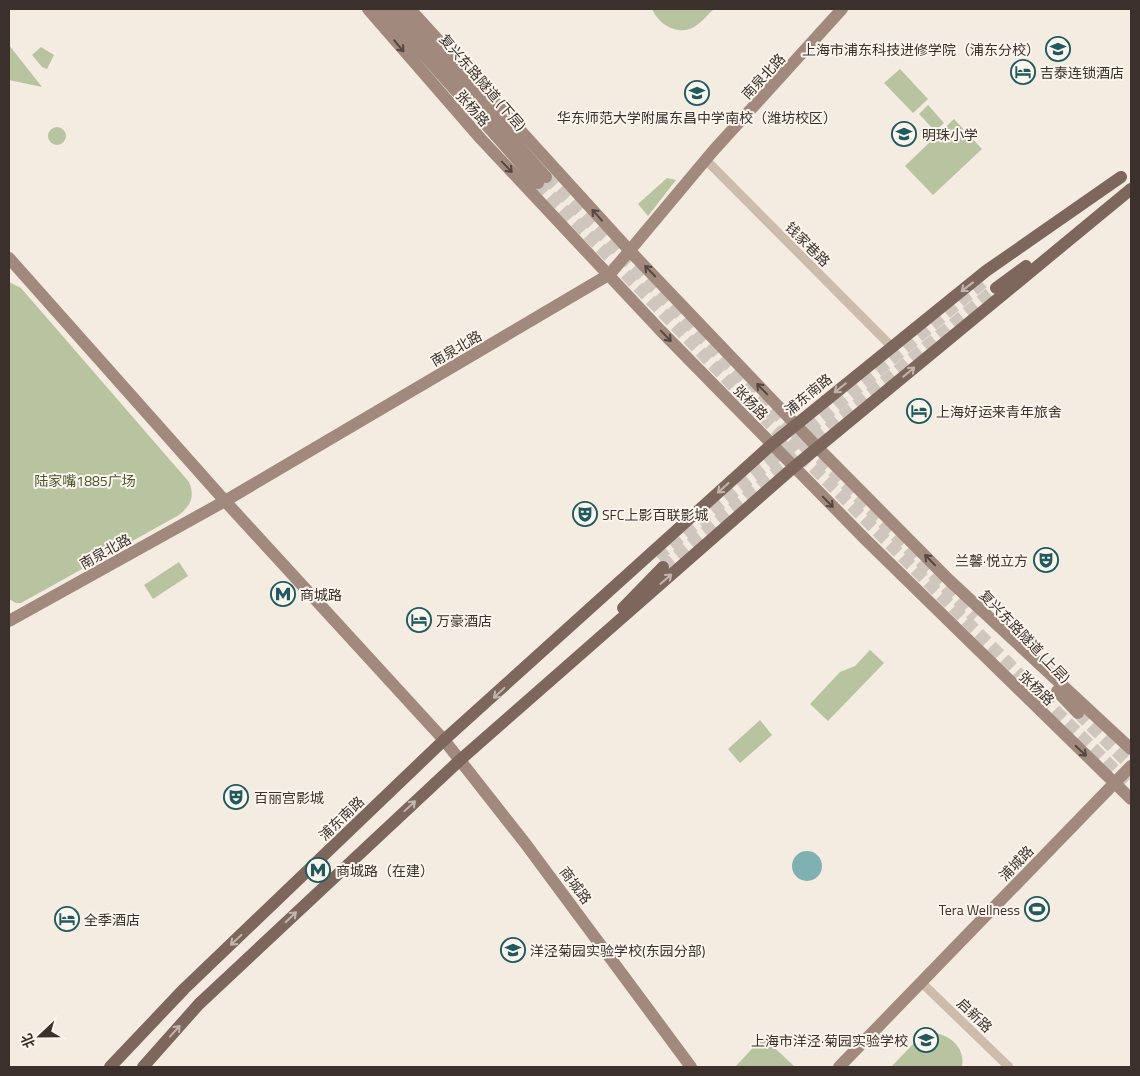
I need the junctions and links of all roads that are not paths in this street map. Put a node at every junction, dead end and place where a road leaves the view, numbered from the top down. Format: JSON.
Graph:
{"nodes":[{"id":1,"x":368,"y":9,"type":"edge"},
{"id":2,"x":382,"y":9,"type":"edge"},
{"id":3,"x":396,"y":9,"type":"edge"},
{"id":4,"x":410,"y":9,"type":"edge"},
{"id":5,"x":842,"y":9,"type":"edge"},
{"id":6,"x":706,"y":160,"type":"junction"},
{"id":7,"x":1131,"y":168,"type":"edge"},
{"id":8,"x":1121,"y":177,"type":"junction"},
{"id":9,"x":1130,"y":190,"type":"edge"},
{"id":10,"x":630,"y":251,"type":"junction"},
{"id":11,"x":9,"y":258,"type":"edge"},
{"id":12,"x":610,"y":274,"type":"junction"},
{"id":13,"x":892,"y":346,"type":"junction"},
{"id":14,"x":795,"y":424,"type":"junction"},
{"id":15,"x":771,"y":445,"type":"junction"},
{"id":16,"x":818,"y":448,"type":"junction"},
{"id":17,"x":794,"y":467,"type":"junction"},
{"id":18,"x":225,"y":501,"type":"junction"},
{"id":19,"x":949,"y":580,"type":"junction"},
{"id":20,"x":919,"y":591,"type":"junction"},
{"id":21,"x":9,"y":621,"type":"edge"},
{"id":22,"x":534,"y":659,"type":"junction"},
{"id":23,"x":551,"y":680,"type":"junction"},
{"id":24,"x":1078,"y":713,"type":"tunnel mouth"},
{"id":25,"x":1065,"y":728,"type":"dead end"},
{"id":26,"x":444,"y":740,"type":"junction"},
{"id":27,"x":1131,"y":749,"type":"edge"},
{"id":28,"x":460,"y":760,"type":"junction"},
{"id":29,"x":1131,"y":766,"type":"edge"},
{"id":30,"x":1114,"y":783,"type":"junction"},
{"id":31,"x":1131,"y":798,"type":"edge"},
{"id":32,"x":922,"y":983,"type":"junction"},
{"id":33,"x":110,"y":1067,"type":"edge"},
{"id":34,"x":143,"y":1067,"type":"edge"},
{"id":35,"x":691,"y":1067,"type":"edge"},
{"id":36,"x":839,"y":1067,"type":"edge"},
{"id":37,"x":1009,"y":1067,"type":"edge"}],
"edges":[{"from":1,"to":12,"type":"main road","name":"张杨路","one_way":true},
{"from":2,"to":3,"type":"main road","name":"复兴东路隧道 (下层)"},
{"from":10,"to":4,"type":"main road","name":"张杨路","one_way":true},
{"from":5,"to":6,"type":"main road","name":"南泉北路"},
{"from":6,"to":10,"type":"main road","name":"南泉北路"},
{"from":6,"to":13,"type":"street","name":"钱家巷路"},
{"from":7,"to":8,"type":"main road","name":"浦东南路"},
{"from":8,"to":9,"type":"main road","name":"浦东南路"},
{"from":8,"to":13,"type":"main road","name":"浦东南路","one_way":true},
{"from":16,"to":9,"type":"main road","name":"浦东南路","one_way":true},
{"from":10,"to":12,"type":"main road","name":"南泉北路"},
{"from":14,"to":10,"type":"main road","name":"张杨路","one_way":true},
{"from":11,"to":18,"type":"main road","name":"商城路"},
{"from":12,"to":15,"type":"main road","name":"张杨路","one_way":true},
{"from":12,"to":18,"type":"main road","name":"南泉北路"},
{"from":13,"to":14,"type":"main road","name":"浦东南路","one_way":true},
{"from":14,"to":15,"type":"main road","name":"浦东南路"},
{"from":14,"to":16,"type":"main road","name":"张杨路"},
{"from":15,"to":17,"type":"main road","name":"张杨路"},
{"from":15,"to":22,"type":"main road","name":"浦东南路","one_way":true},
{"from":16,"to":17,"type":"main road","name":"浦东南路"},
{"from":19,"to":16,"type":"main road","name":"张杨路","one_way":true},
{"from":17,"to":20,"type":"main road","name":"张杨路","one_way":true},
{"from":23,"to":17,"type":"main road","name":"浦东南路","one_way":true},
{"from":18,"to":21,"type":"main road","name":"南泉北路"},
{"from":18,"to":26,"type":"main road","name":"商城路"},
{"from":19,"to":24,"type":"main road","name":"复兴东路隧道 (上层)"},
{"from":19,"to":27,"type":"main road","name":"张杨路"},
{"from":20,"to":25,"type":"main road"},
{"from":20,"to":30,"type":"main road","name":"张杨路","one_way":true},
{"from":22,"to":23,"type":"main road","name":"浦东南路"},
{"from":22,"to":26,"type":"main road","name":"浦东南路","one_way":true},
{"from":23,"to":28,"type":"main road","name":"浦东南路"},
{"from":26,"to":28,"type":"main road","name":"商城路"},
{"from":26,"to":33,"type":"main road","name":"浦东南路","one_way":true},
{"from":34,"to":28,"type":"main road","name":"浦东南路","one_way":true},
{"from":28,"to":35,"type":"main road","name":"商城路"},
{"from":29,"to":30,"type":"main road","name":"浦城路"},
{"from":30,"to":31,"type":"main road","name":"张杨路"},
{"from":30,"to":32,"type":"main road","name":"浦城路"},
{"from":32,"to":36,"type":"main road","name":"浦城路"},
{"from":32,"to":37,"type":"street","name":"启新路"}]}
